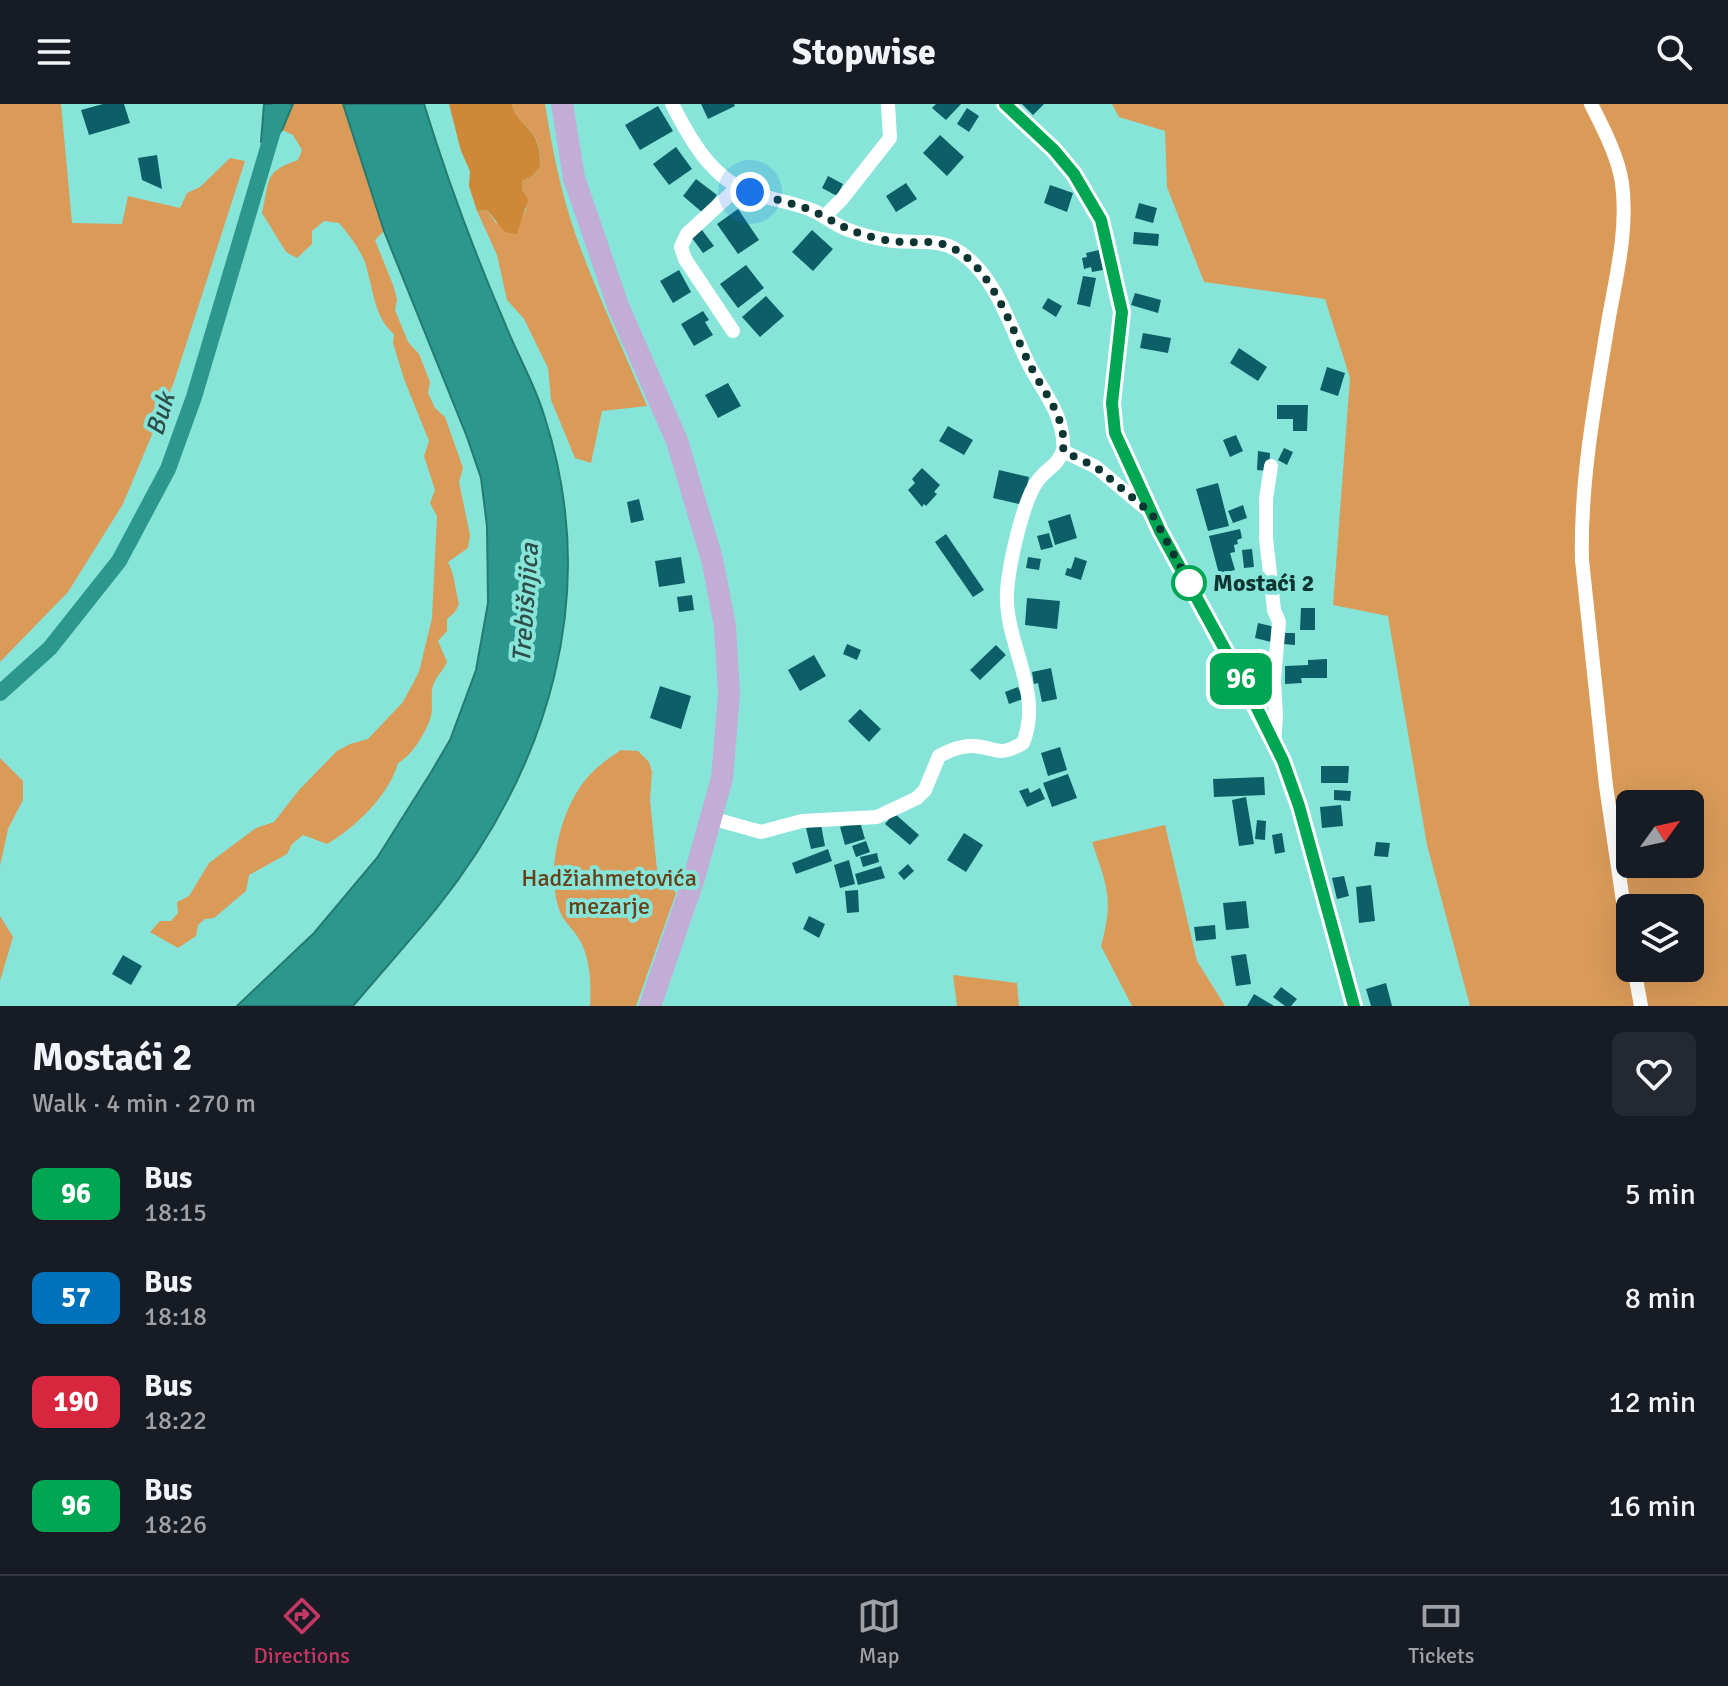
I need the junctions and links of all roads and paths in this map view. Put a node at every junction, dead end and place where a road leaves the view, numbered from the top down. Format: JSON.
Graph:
{"nodes":[{"id":1,"x":562,"y":104,"type":"edge"},
{"id":2,"x":672,"y":104,"type":"edge"},
{"id":3,"x":888,"y":104,"type":"edge"},
{"id":4,"x":1005,"y":104,"type":"edge"},
{"id":5,"x":1591,"y":104,"type":"edge"},
{"id":6,"x":738,"y":187,"type":"junction"},
{"id":7,"x":824,"y":217,"type":"junction"},
{"id":8,"x":733,"y":331,"type":"dead end"},
{"id":9,"x":1063,"y":451,"type":"junction"},
{"id":10,"x":1271,"y":466,"type":"dead end"},
{"id":11,"x":1152,"y":514,"type":"junction"},
{"id":12,"x":1274,"y":742,"type":"junction"},
{"id":13,"x":711,"y":818,"type":"junction"},
{"id":14,"x":1622,"y":894,"type":"edge"},
{"id":15,"x":1637,"y":982,"type":"edge"},
{"id":16,"x":650,"y":1006,"type":"edge"},
{"id":17,"x":1354,"y":1006,"type":"edge"},
{"id":18,"x":1641,"y":1006,"type":"edge"}],
"edges":[{"from":1,"to":13,"type":"main road"},
{"from":2,"to":6,"type":"street"},
{"from":3,"to":7,"type":"street"},
{"from":4,"to":11,"type":"street"},
{"from":5,"to":14,"type":"street"},
{"from":6,"to":7,"type":"street"},
{"from":6,"to":8,"type":"street"},
{"from":7,"to":9,"type":"street"},
{"from":9,"to":11,"type":"street"},
{"from":9,"to":13,"type":"street"},
{"from":10,"to":12,"type":"street"},
{"from":11,"to":12,"type":"street"},
{"from":12,"to":17,"type":"street"},
{"from":13,"to":16,"type":"main road"},
{"from":15,"to":18,"type":"street"}]}
